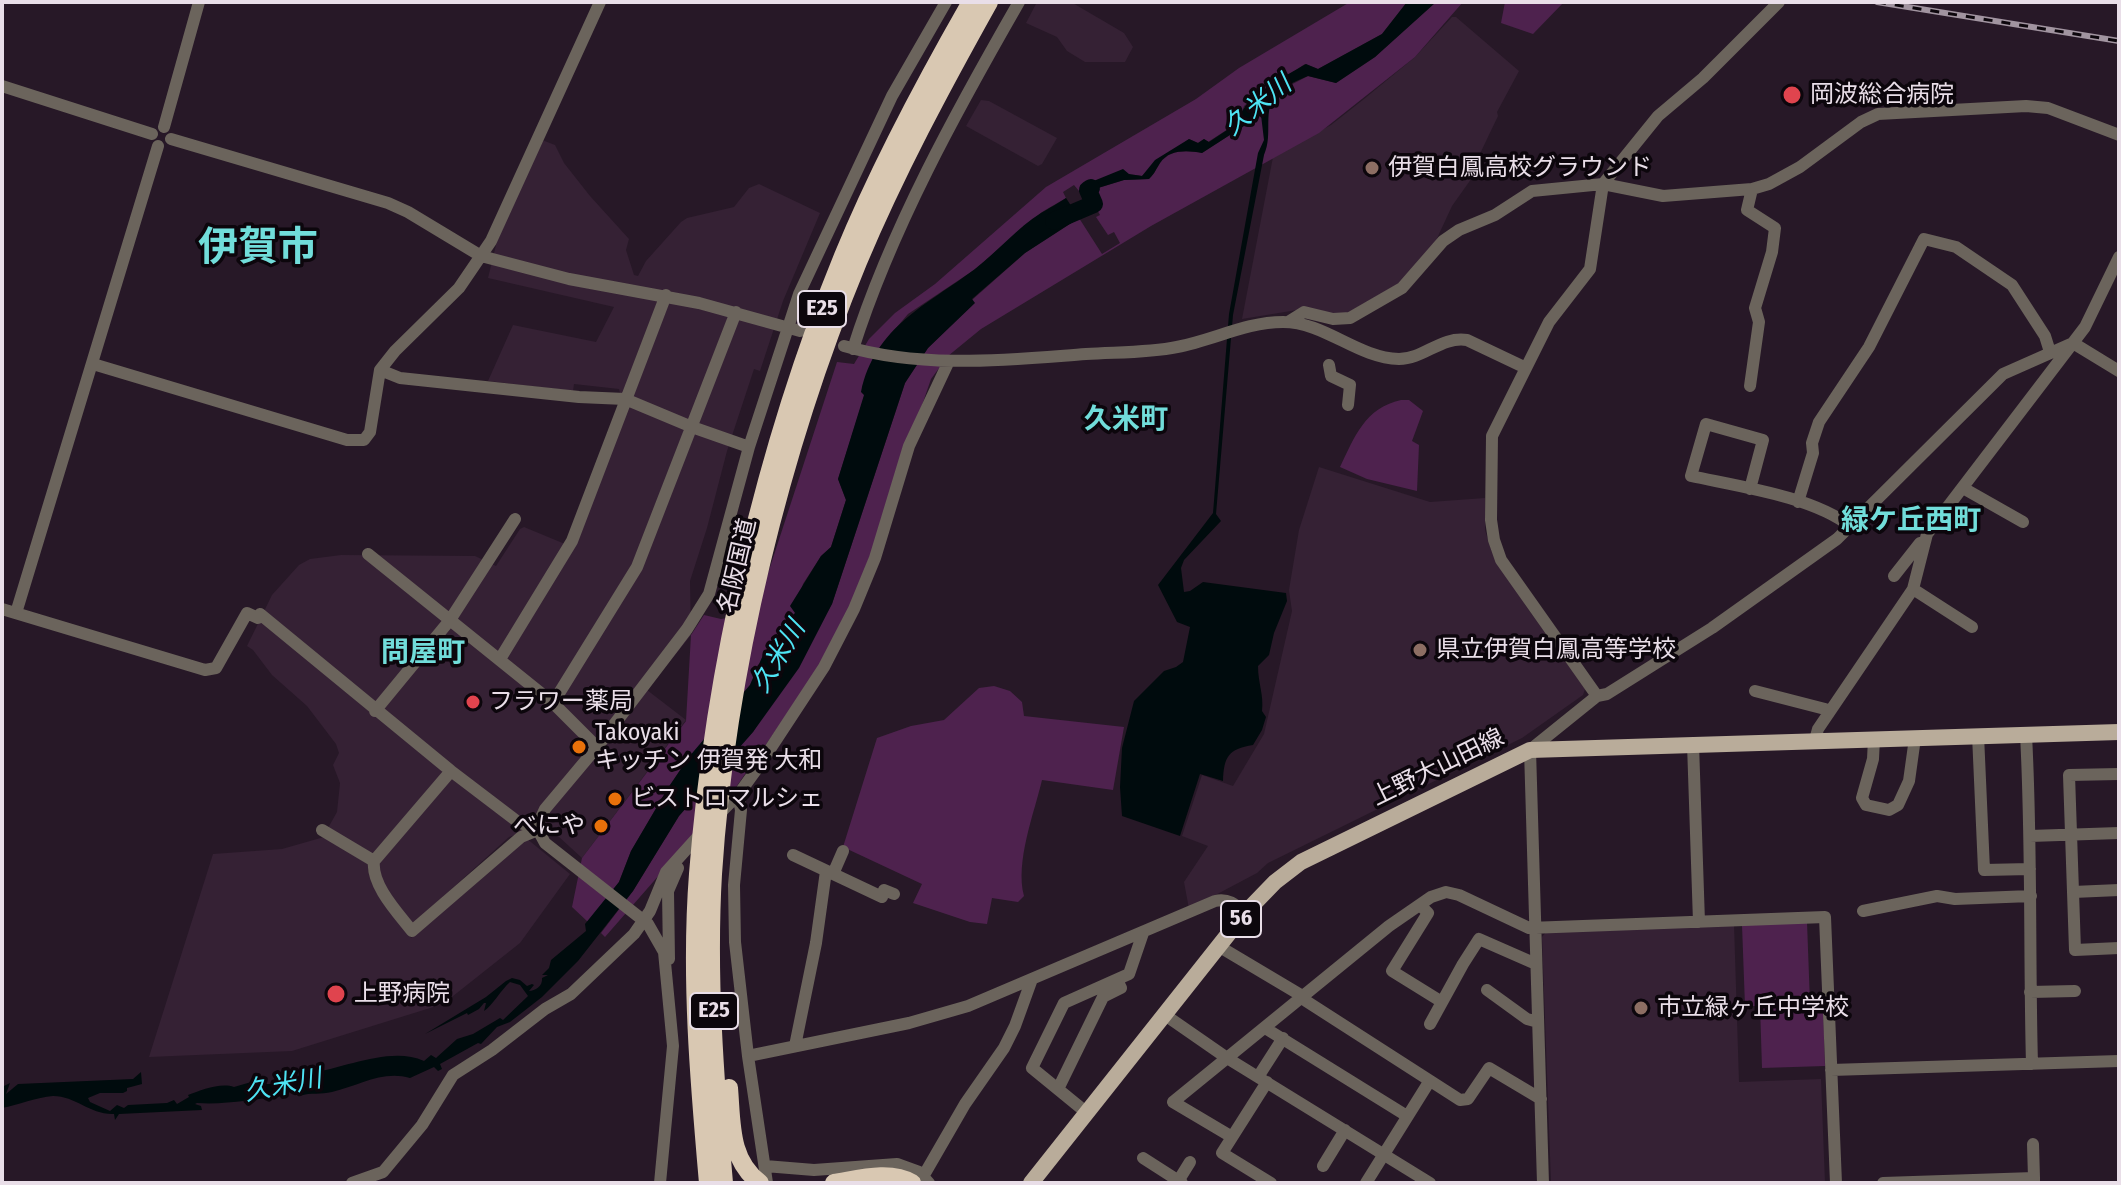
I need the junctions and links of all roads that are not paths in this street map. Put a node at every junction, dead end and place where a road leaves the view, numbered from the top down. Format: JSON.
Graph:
{"nodes":[{"id":1,"x":199,"y":2,"type":"edge"},
{"id":2,"x":600,"y":2,"type":"edge"},
{"id":3,"x":946,"y":2,"type":"edge"},
{"id":4,"x":971,"y":2,"type":"edge"},
{"id":5,"x":989,"y":2,"type":"edge"},
{"id":6,"x":1019,"y":2,"type":"edge"},
{"id":7,"x":1779,"y":2,"type":"edge"},
{"id":8,"x":2,"y":86,"type":"edge"},
{"id":9,"x":2119,"y":135,"type":"edge"},
{"id":10,"x":158,"y":136,"type":"junction"},
{"id":11,"x":1603,"y":184,"type":"junction"},
{"id":12,"x":1752,"y":189,"type":"junction"},
{"id":13,"x":481,"y":256,"type":"junction"},
{"id":14,"x":2119,"y":257,"type":"edge"},
{"id":15,"x":666,"y":295,"type":"junction"},
{"id":16,"x":736,"y":312,"type":"junction"},
{"id":17,"x":1288,"y":322,"type":"junction"},
{"id":18,"x":786,"y":326,"type":"junction"},
{"id":19,"x":800,"y":331,"type":"dead end"},
{"id":20,"x":2073,"y":343,"type":"junction"},
{"id":21,"x":2050,"y":352,"type":"junction"},
{"id":22,"x":945,"y":362,"type":"junction"},
{"id":23,"x":93,"y":364,"type":"junction"},
{"id":24,"x":1329,"y":365,"type":"dead end"},
{"id":25,"x":1526,"y":368,"type":"junction"},
{"id":26,"x":380,"y":370,"type":"junction"},
{"id":27,"x":2119,"y":371,"type":"edge"},
{"id":28,"x":1750,"y":386,"type":"dead end"},
{"id":29,"x":625,"y":399,"type":"junction"},
{"id":30,"x":1348,"y":405,"type":"dead end"},
{"id":31,"x":692,"y":427,"type":"junction"},
{"id":32,"x":749,"y":447,"type":"junction"},
{"id":33,"x":1963,"y":488,"type":"junction"},
{"id":34,"x":1750,"y":489,"type":"junction"},
{"id":35,"x":1798,"y":502,"type":"junction"},
{"id":36,"x":515,"y":519,"type":"dead end"},
{"id":37,"x":2023,"y":522,"type":"dead end"},
{"id":38,"x":1851,"y":527,"type":"junction"},
{"id":39,"x":1927,"y":534,"type":"junction"},
{"id":40,"x":368,"y":554,"type":"dead end"},
{"id":41,"x":1894,"y":576,"type":"dead end"},
{"id":42,"x":1913,"y":589,"type":"junction"},
{"id":43,"x":2,"y":609,"type":"edge"},
{"id":44,"x":16,"y":613,"type":"junction"},
{"id":45,"x":450,"y":620,"type":"junction"},
{"id":46,"x":1972,"y":627,"type":"dead end"},
{"id":47,"x":500,"y":659,"type":"junction"},
{"id":48,"x":1755,"y":691,"type":"dead end"},
{"id":49,"x":1597,"y":696,"type":"junction"},
{"id":50,"x":553,"y":703,"type":"junction"},
{"id":51,"x":375,"y":711,"type":"junction"},
{"id":52,"x":1829,"y":713,"type":"junction"},
{"id":53,"x":2119,"y":732,"type":"edge"},
{"id":54,"x":1978,"y":735,"type":"junction"},
{"id":55,"x":2026,"y":735,"type":"junction"},
{"id":56,"x":1915,"y":738,"type":"junction"},
{"id":57,"x":1874,"y":739,"type":"junction"},
{"id":58,"x":1815,"y":740,"type":"junction"},
{"id":59,"x":1693,"y":744,"type":"junction"},
{"id":60,"x":597,"y":747,"type":"junction"},
{"id":61,"x":1530,"y":750,"type":"junction"},
{"id":62,"x":451,"y":771,"type":"junction"},
{"id":63,"x":2119,"y":774,"type":"edge"},
{"id":64,"x":738,"y":795,"type":"junction"},
{"id":65,"x":322,"y":830,"type":"dead end"},
{"id":66,"x":538,"y":830,"type":"junction"},
{"id":67,"x":2119,"y":833,"type":"edge"},
{"id":68,"x":2071,"y":834,"type":"junction"},
{"id":69,"x":2030,"y":836,"type":"junction"},
{"id":70,"x":688,"y":847,"type":"junction"},
{"id":71,"x":843,"y":851,"type":"dead end"},
{"id":72,"x":793,"y":855,"type":"dead end"},
{"id":73,"x":374,"y":861,"type":"junction"},
{"id":74,"x":2030,"y":869,"type":"junction"},
{"id":75,"x":830,"y":873,"type":"junction"},
{"id":76,"x":2119,"y":890,"type":"edge"},
{"id":77,"x":2073,"y":892,"type":"junction"},
{"id":78,"x":894,"y":894,"type":"dead end"},
{"id":79,"x":2031,"y":896,"type":"junction"},
{"id":80,"x":1420,"y":905,"type":"junction"},
{"id":81,"x":712,"y":910,"type":"junction"},
{"id":82,"x":1863,"y":911,"type":"dead end"},
{"id":83,"x":1245,"y":913,"type":"junction"},
{"id":84,"x":1699,"y":922,"type":"junction"},
{"id":85,"x":696,"y":925,"type":"junction"},
{"id":86,"x":1534,"y":927,"type":"junction"},
{"id":87,"x":1143,"y":933,"type":"junction"},
{"id":88,"x":1220,"y":947,"type":"junction"},
{"id":89,"x":2119,"y":948,"type":"edge"},
{"id":90,"x":1536,"y":964,"type":"junction"},
{"id":91,"x":668,"y":975,"type":"junction"},
{"id":92,"x":1032,"y":979,"type":"junction"},
{"id":93,"x":1117,"y":980,"type":"junction"},
{"id":94,"x":1487,"y":990,"type":"dead end"},
{"id":95,"x":2075,"y":991,"type":"dead end"},
{"id":96,"x":2030,"y":992,"type":"junction"},
{"id":97,"x":1304,"y":997,"type":"junction"},
{"id":98,"x":1442,"y":1002,"type":"junction"},
{"id":99,"x":1165,"y":1015,"type":"junction"},
{"id":100,"x":1538,"y":1022,"type":"junction"},
{"id":101,"x":1430,"y":1024,"type":"dead end"},
{"id":102,"x":1265,"y":1028,"type":"junction"},
{"id":103,"x":1283,"y":1038,"type":"junction"},
{"id":104,"x":795,"y":1046,"type":"junction"},
{"id":105,"x":748,"y":1056,"type":"junction"},
{"id":106,"x":1227,"y":1058,"type":"junction"},
{"id":107,"x":2119,"y":1061,"type":"edge"},
{"id":108,"x":2032,"y":1064,"type":"junction"},
{"id":109,"x":1831,"y":1070,"type":"junction"},
{"id":110,"x":1263,"y":1080,"type":"junction"},
{"id":111,"x":1429,"y":1082,"type":"junction"},
{"id":112,"x":1058,"y":1089,"type":"junction"},
{"id":113,"x":1541,"y":1099,"type":"junction"},
{"id":114,"x":1087,"y":1113,"type":"junction"},
{"id":115,"x":1407,"y":1116,"type":"junction"},
{"id":116,"x":1345,"y":1130,"type":"junction"},
{"id":117,"x":1232,"y":1137,"type":"junction"},
{"id":118,"x":2033,"y":1144,"type":"dead end"},
{"id":119,"x":1384,"y":1155,"type":"junction"},
{"id":120,"x":1143,"y":1158,"type":"dead end"},
{"id":121,"x":1190,"y":1162,"type":"dead end"},
{"id":122,"x":1323,"y":1166,"type":"dead end"},
{"id":123,"x":764,"y":1176,"type":"edge"},
{"id":124,"x":922,"y":1180,"type":"edge"},
{"id":125,"x":2034,"y":1181,"type":"edge"},
{"id":126,"x":1180,"y":1182,"type":"edge"},
{"id":127,"x":352,"y":1183,"type":"edge"},
{"id":128,"x":660,"y":1183,"type":"edge"},
{"id":129,"x":695,"y":1183,"type":"edge"},
{"id":130,"x":708,"y":1183,"type":"edge"},
{"id":131,"x":724,"y":1183,"type":"edge"},
{"id":132,"x":834,"y":1183,"type":"edge"},
{"id":133,"x":1031,"y":1183,"type":"edge"},
{"id":134,"x":1271,"y":1183,"type":"edge"},
{"id":135,"x":1366,"y":1183,"type":"edge"},
{"id":136,"x":1430,"y":1183,"type":"edge"},
{"id":137,"x":1543,"y":1183,"type":"edge"},
{"id":138,"x":1836,"y":1183,"type":"edge"},
{"id":139,"x":1883,"y":1183,"type":"edge"}],
"edges":[{"from":1,"to":10,"type":"street"},
{"from":2,"to":13,"type":"street"},
{"from":3,"to":18,"type":"street"},
{"from":4,"to":85,"type":"highway","name":"名阪国道","number":"E25"},
{"from":5,"to":81,"type":"highway","name":"名阪国道","number":"E25"},
{"from":6,"to":22,"type":"street"},
{"from":7,"to":11,"type":"street"},
{"from":8,"to":10,"type":"street"},
{"from":9,"to":12,"type":"street"},
{"from":10,"to":13,"type":"street"},
{"from":10,"to":23,"type":"street"},
{"from":11,"to":12,"type":"street"},
{"from":11,"to":17,"type":"street"},
{"from":11,"to":25,"type":"street"},
{"from":12,"to":28,"type":"street"},
{"from":13,"to":15,"type":"street"},
{"from":13,"to":26,"type":"street"},
{"from":14,"to":20,"type":"street"},
{"from":15,"to":16,"type":"street"},
{"from":15,"to":29,"type":"street"},
{"from":16,"to":18,"type":"street"},
{"from":16,"to":31,"type":"street"},
{"from":17,"to":22,"type":"street"},
{"from":17,"to":25,"type":"street"},
{"from":18,"to":19,"type":"street"},
{"from":18,"to":32,"type":"street"},
{"from":20,"to":21,"type":"street"},
{"from":20,"to":27,"type":"street"},
{"from":20,"to":33,"type":"street"},
{"from":21,"to":35,"type":"street"},
{"from":21,"to":38,"type":"street"},
{"from":22,"to":64,"type":"street"},
{"from":23,"to":26,"type":"street"},
{"from":23,"to":44,"type":"street"},
{"from":24,"to":30,"type":"street"},
{"from":25,"to":49,"type":"street"},
{"from":26,"to":29,"type":"street"},
{"from":29,"to":31,"type":"street"},
{"from":29,"to":47,"type":"street"},
{"from":31,"to":32,"type":"street"},
{"from":31,"to":50,"type":"street"},
{"from":32,"to":60,"type":"street"},
{"from":33,"to":37,"type":"street"},
{"from":33,"to":39,"type":"street"},
{"from":34,"to":34,"type":"street"},
{"from":34,"to":35,"type":"street"},
{"from":35,"to":38,"type":"street"},
{"from":36,"to":45,"type":"street"},
{"from":38,"to":49,"type":"street"},
{"from":39,"to":41,"type":"street"},
{"from":39,"to":42,"type":"street"},
{"from":40,"to":45,"type":"street"},
{"from":42,"to":46,"type":"street"},
{"from":42,"to":52,"type":"street"},
{"from":43,"to":44,"type":"street"},
{"from":44,"to":51,"type":"street"},
{"from":45,"to":47,"type":"street"},
{"from":45,"to":51,"type":"street"},
{"from":47,"to":50,"type":"street"},
{"from":48,"to":52,"type":"street"},
{"from":49,"to":61,"type":"street"},
{"from":50,"to":60,"type":"street"},
{"from":51,"to":62,"type":"street"},
{"from":52,"to":58,"type":"street"},
{"from":53,"to":55,"type":"main road","name":"上野大山田線","number":"56"},
{"from":54,"to":55,"type":"main road","name":"上野大山田線","number":"56"},
{"from":54,"to":56,"type":"main road","name":"上野大山田線","number":"56"},
{"from":54,"to":74,"type":"street"},
{"from":55,"to":69,"type":"street"},
{"from":56,"to":57,"type":"main road","name":"上野大山田線","number":"56"},
{"from":56,"to":57,"type":"street"},
{"from":57,"to":58,"type":"main road","name":"上野大山田線","number":"56"},
{"from":58,"to":59,"type":"main road","name":"上野大山田線","number":"56"},
{"from":59,"to":61,"type":"main road","name":"上野大山田線","number":"56"},
{"from":59,"to":84,"type":"street"},
{"from":60,"to":66,"type":"street"},
{"from":61,"to":83,"type":"main road","name":"上野大山田線","number":"56"},
{"from":61,"to":86,"type":"street"},
{"from":62,"to":66,"type":"street"},
{"from":62,"to":73,"type":"street"},
{"from":63,"to":68,"type":"street"},
{"from":64,"to":70,"type":"street"},
{"from":64,"to":105,"type":"street"},
{"from":65,"to":73,"type":"street"},
{"from":66,"to":73,"type":"street"},
{"from":66,"to":91,"type":"street"},
{"from":67,"to":68,"type":"street"},
{"from":68,"to":69,"type":"street"},
{"from":68,"to":77,"type":"street"},
{"from":69,"to":74,"type":"street"},
{"from":70,"to":91,"type":"street"},
{"from":70,"to":127,"type":"street"},
{"from":71,"to":75,"type":"street"},
{"from":72,"to":75,"type":"street"},
{"from":74,"to":79,"type":"street"},
{"from":75,"to":78,"type":"street"},
{"from":75,"to":104,"type":"street"},
{"from":76,"to":77,"type":"street"},
{"from":77,"to":89,"type":"street"},
{"from":79,"to":82,"type":"street"},
{"from":79,"to":96,"type":"street"},
{"from":80,"to":86,"type":"street"},
{"from":80,"to":97,"type":"street"},
{"from":80,"to":98,"type":"street"},
{"from":81,"to":123,"type":"highway"},
{"from":81,"to":131,"type":"highway","name":"名阪国道","number":"E25"},
{"from":83,"to":87,"type":"street"},
{"from":83,"to":88,"type":"main road","name":"上野大山田線","number":"56"},
{"from":84,"to":86,"type":"street"},
{"from":84,"to":109,"type":"street"},
{"from":85,"to":129,"type":"highway"},
{"from":85,"to":130,"type":"highway","name":"名阪国道","number":"E25"},
{"from":86,"to":90,"type":"street"},
{"from":87,"to":92,"type":"street"},
{"from":87,"to":93,"type":"street"},
{"from":88,"to":97,"type":"street"},
{"from":88,"to":99,"type":"main road","name":"上野大山田線","number":"56"},
{"from":90,"to":98,"type":"street"},
{"from":90,"to":100,"type":"street"},
{"from":91,"to":128,"type":"street"},
{"from":92,"to":104,"type":"street"},
{"from":92,"to":124,"type":"street"},
{"from":93,"to":112,"type":"street"},
{"from":93,"to":112,"type":"street"},
{"from":94,"to":100,"type":"street"},
{"from":95,"to":96,"type":"street"},
{"from":96,"to":108,"type":"street"},
{"from":97,"to":102,"type":"street"},
{"from":97,"to":111,"type":"street"},
{"from":98,"to":101,"type":"street"},
{"from":99,"to":106,"type":"street"},
{"from":99,"to":114,"type":"main road","name":"上野大山田線","number":"56"},
{"from":100,"to":113,"type":"street"},
{"from":102,"to":103,"type":"street"},
{"from":102,"to":106,"type":"street"},
{"from":103,"to":110,"type":"street"},
{"from":103,"to":115,"type":"street"},
{"from":104,"to":105,"type":"street"},
{"from":105,"to":123,"type":"street"},
{"from":106,"to":110,"type":"street"},
{"from":106,"to":117,"type":"street"},
{"from":107,"to":108,"type":"street"},
{"from":108,"to":109,"type":"street"},
{"from":109,"to":138,"type":"street"},
{"from":110,"to":116,"type":"street"},
{"from":110,"to":117,"type":"street"},
{"from":111,"to":113,"type":"street"},
{"from":111,"to":115,"type":"street"},
{"from":112,"to":114,"type":"street"},
{"from":113,"to":137,"type":"street"},
{"from":114,"to":133,"type":"main road","name":"上野大山田線","number":"56"},
{"from":115,"to":119,"type":"street"},
{"from":116,"to":119,"type":"street"},
{"from":116,"to":122,"type":"street"},
{"from":117,"to":134,"type":"street"},
{"from":118,"to":125,"type":"street"},
{"from":119,"to":135,"type":"street"},
{"from":119,"to":136,"type":"street"},
{"from":120,"to":126,"type":"street"},
{"from":121,"to":126,"type":"street"},
{"from":123,"to":124,"type":"street"},
{"from":124,"to":132,"type":"highway"},
{"from":125,"to":139,"type":"street"}]}
